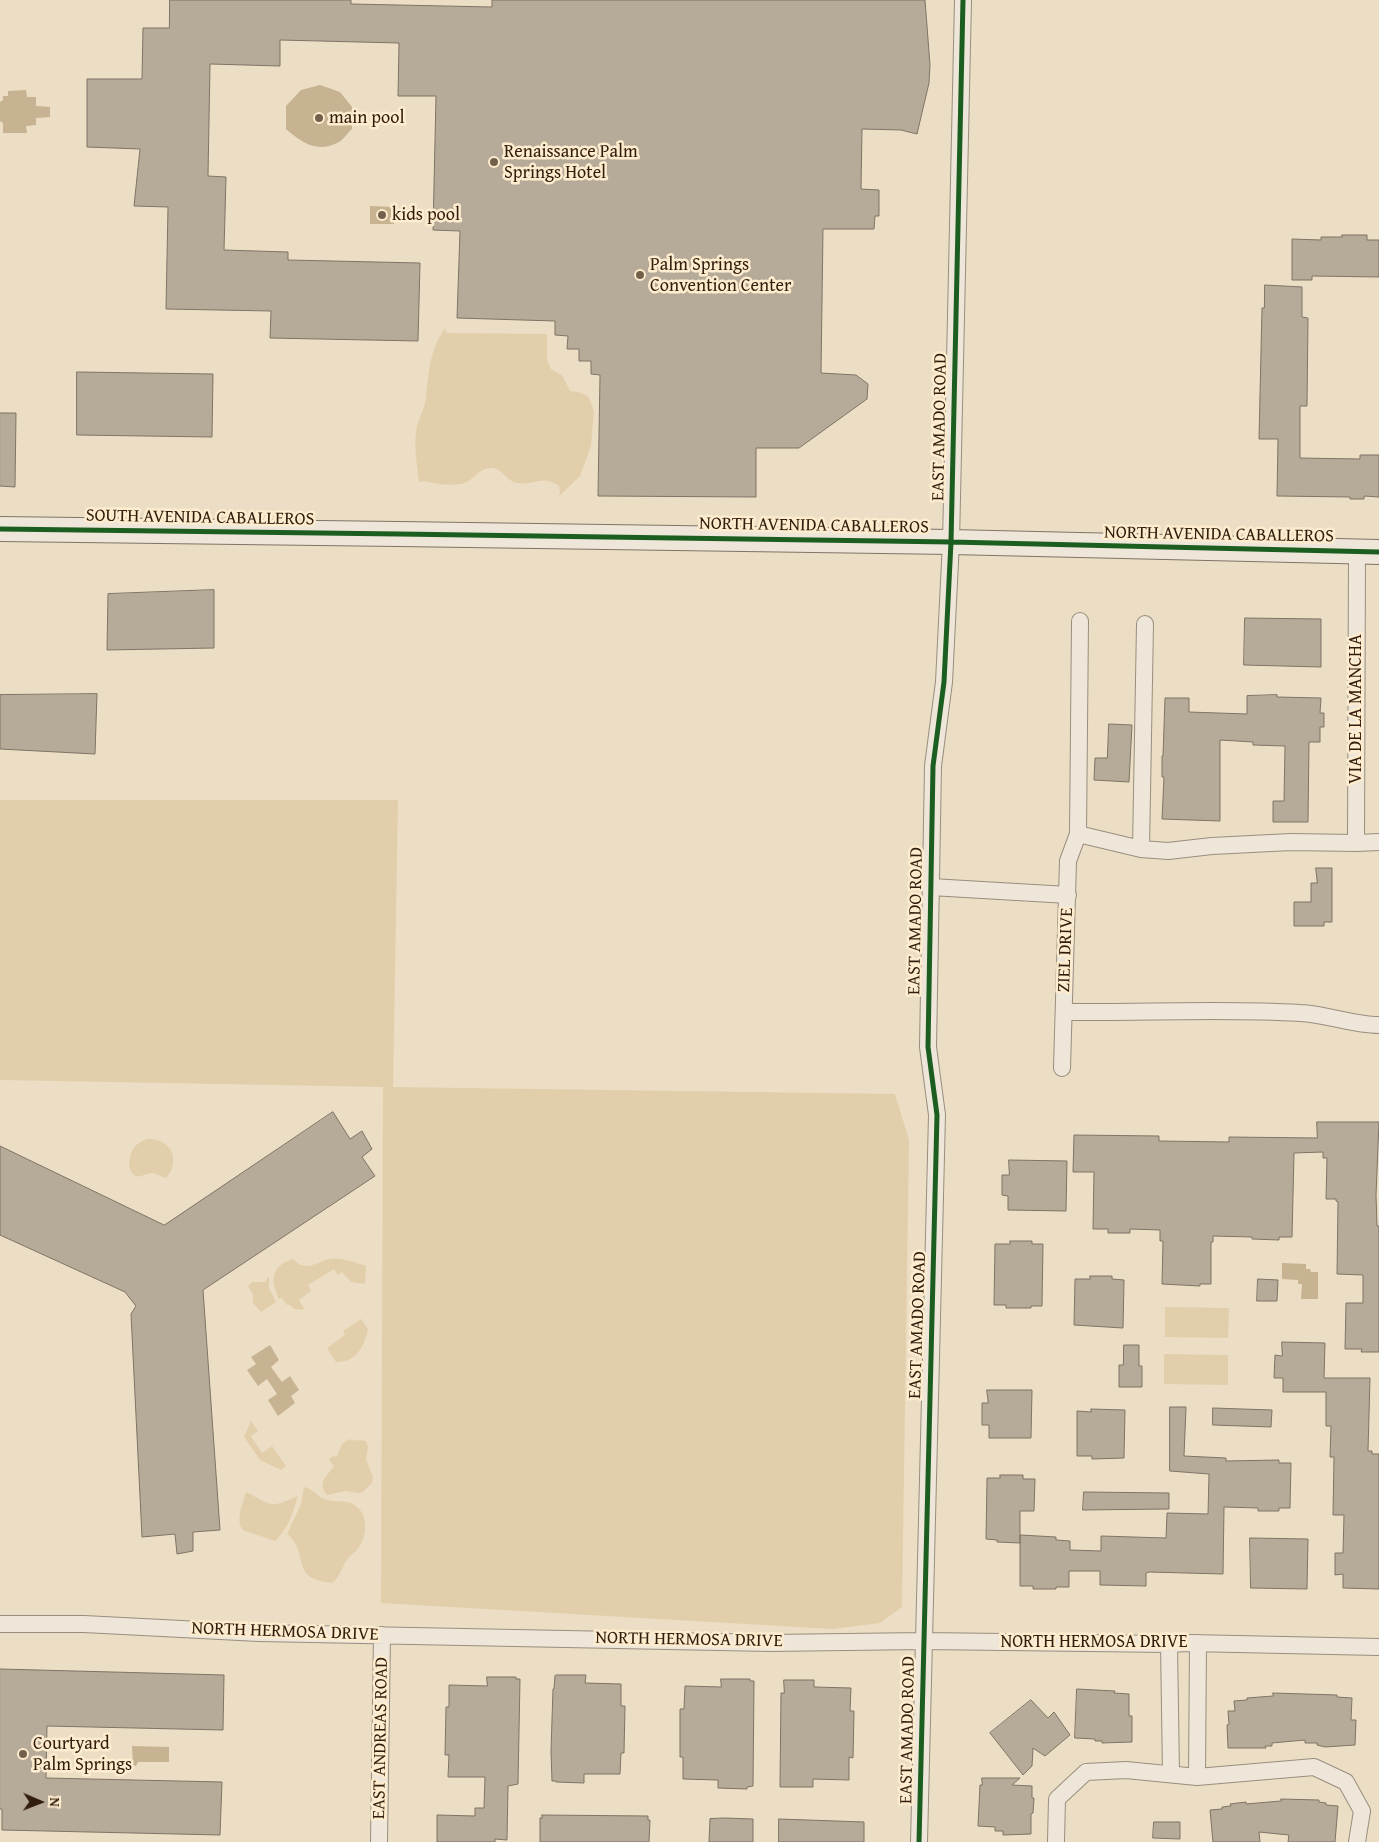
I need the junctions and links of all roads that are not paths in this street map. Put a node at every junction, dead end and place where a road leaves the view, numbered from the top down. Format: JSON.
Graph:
{"nodes":[{"id":1,"x":963,"y":0,"type":"edge"},
{"id":2,"x":0,"y":529,"type":"edge"},
{"id":3,"x":399,"y":534,"type":"joint"},
{"id":4,"x":951,"y":542,"type":"junction"},
{"id":5,"x":1368,"y":552,"type":"edge"},
{"id":6,"x":1080,"y":621,"type":"dead end"},
{"id":7,"x":1145,"y":624,"type":"dead end"},
{"id":8,"x":1078,"y":834,"type":"junction"},
{"id":9,"x":1379,"y":842,"type":"edge"},
{"id":10,"x":1356,"y":843,"type":"junction"},
{"id":11,"x":1141,"y":849,"type":"junction"},
{"id":12,"x":931,"y":887,"type":"junction"},
{"id":13,"x":1068,"y":894,"type":"junction"},
{"id":14,"x":1064,"y":1012,"type":"junction"},
{"id":15,"x":1379,"y":1025,"type":"edge"},
{"id":16,"x":1062,"y":1068,"type":"dead end"},
{"id":17,"x":0,"y":1624,"type":"edge"},
{"id":18,"x":382,"y":1635,"type":"junction"},
{"id":19,"x":924,"y":1640,"type":"junction"},
{"id":20,"x":1198,"y":1643,"type":"junction"},
{"id":21,"x":1168,"y":1644,"type":"junction"},
{"id":22,"x":1379,"y":1647,"type":"edge"},
{"id":23,"x":1171,"y":1774,"type":"junction"},
{"id":24,"x":1197,"y":1777,"type":"junction"},
{"id":25,"x":379,"y":1842,"type":"edge"},
{"id":26,"x":919,"y":1842,"type":"edge"},
{"id":27,"x":1056,"y":1842,"type":"edge"},
{"id":28,"x":1357,"y":1842,"type":"edge"}],
"edges":[{"from":1,"to":4,"type":"street","name":"EAST AMADO ROAD"},
{"from":2,"to":3,"type":"street","name":"SOUTH AVENIDA CABALLEROS"},
{"from":3,"to":4,"type":"street","name":"NORTH AVENIDA CABALLEROS"},
{"from":4,"to":5,"type":"street","name":"NORTH AVENIDA CABALLEROS"},
{"from":4,"to":12,"type":"street","name":"EAST AMADO ROAD"},
{"from":5,"to":10,"type":"street","name":"VIA DE LA MANCHA"},
{"from":6,"to":8,"type":"street","name":"ZIEL DRIVE"},
{"from":7,"to":11,"type":"street"},
{"from":8,"to":11,"type":"street"},
{"from":8,"to":13,"type":"street","name":"ZIEL DRIVE"},
{"from":9,"to":10,"type":"street"},
{"from":10,"to":11,"type":"street"},
{"from":12,"to":13,"type":"street"},
{"from":12,"to":19,"type":"street","name":"EAST AMADO ROAD"},
{"from":13,"to":14,"type":"street","name":"ZIEL DRIVE"},
{"from":14,"to":15,"type":"street"},
{"from":14,"to":16,"type":"street","name":"ZIEL DRIVE"},
{"from":17,"to":18,"type":"street","name":"NORTH HERMOSA DRIVE"},
{"from":18,"to":19,"type":"street","name":"NORTH HERMOSA DRIVE"},
{"from":18,"to":25,"type":"street","name":"EAST ANDREAS ROAD"},
{"from":19,"to":21,"type":"street","name":"NORTH HERMOSA DRIVE"},
{"from":19,"to":26,"type":"street","name":"EAST AMADO ROAD"},
{"from":20,"to":21,"type":"street","name":"NORTH HERMOSA DRIVE"},
{"from":20,"to":22,"type":"street","name":"NORTH HERMOSA DRIVE"},
{"from":20,"to":24,"type":"street"},
{"from":21,"to":23,"type":"street"},
{"from":23,"to":24,"type":"street"},
{"from":23,"to":27,"type":"street"},
{"from":24,"to":28,"type":"street"}]}
